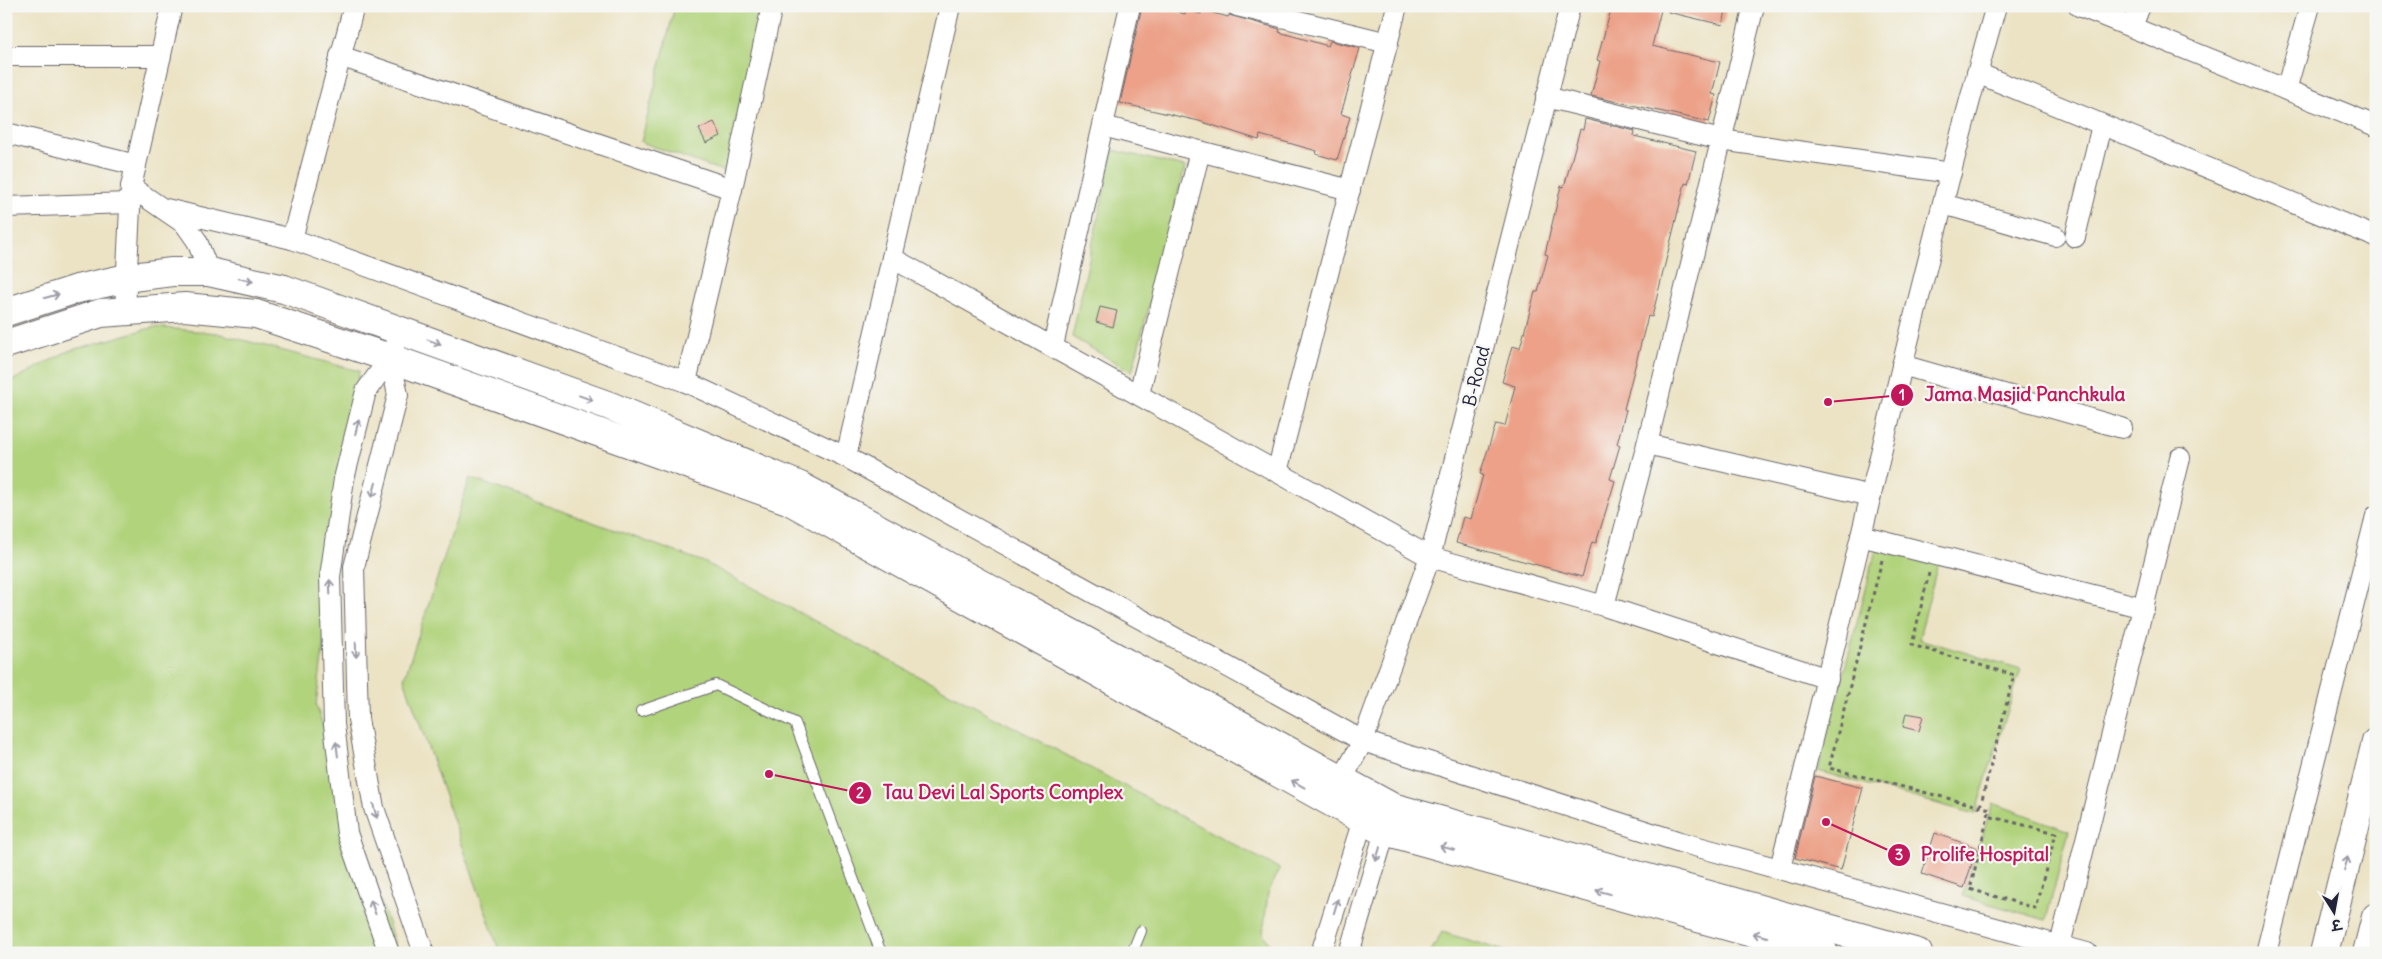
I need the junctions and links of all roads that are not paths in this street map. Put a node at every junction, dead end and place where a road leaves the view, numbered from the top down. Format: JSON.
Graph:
{"nodes":[{"id":1,"x":172,"y":6,"type":"edge"},
{"id":2,"x":354,"y":6,"type":"edge"},
{"id":3,"x":772,"y":6,"type":"edge"},
{"id":4,"x":950,"y":6,"type":"edge"},
{"id":5,"x":1130,"y":6,"type":"edge"},
{"id":6,"x":1237,"y":6,"type":"edge"},
{"id":7,"x":1397,"y":6,"type":"edge"},
{"id":8,"x":1570,"y":6,"type":"edge"},
{"id":9,"x":1754,"y":6,"type":"edge"},
{"id":10,"x":1996,"y":6,"type":"edge"},
{"id":11,"x":2079,"y":6,"type":"edge"},
{"id":12,"x":2140,"y":6,"type":"edge"},
{"id":13,"x":2310,"y":6,"type":"edge"},
{"id":14,"x":2132,"y":28,"type":"junction"},
{"id":15,"x":1388,"y":43,"type":"junction"},
{"id":16,"x":6,"y":56,"type":"edge"},
{"id":17,"x":160,"y":56,"type":"junction"},
{"id":18,"x":340,"y":56,"type":"junction"},
{"id":19,"x":1977,"y":73,"type":"junction"},
{"id":20,"x":2286,"y":90,"type":"junction"},
{"id":21,"x":1546,"y":97,"type":"junction"},
{"id":22,"x":2102,"y":124,"type":"junction"},
{"id":23,"x":1103,"y":126,"type":"junction"},
{"id":24,"x":2376,"y":126,"type":"edge"},
{"id":25,"x":6,"y":133,"type":"edge"},
{"id":26,"x":1721,"y":140,"type":"junction"},
{"id":27,"x":1200,"y":151,"type":"junction"},
{"id":28,"x":136,"y":165,"type":"junction"},
{"id":29,"x":1951,"y":173,"type":"junction"},
{"id":30,"x":732,"y":189,"type":"junction"},
{"id":31,"x":1350,"y":190,"type":"junction"},
{"id":32,"x":130,"y":195,"type":"junction"},
{"id":33,"x":1943,"y":204,"type":"junction"},
{"id":34,"x":6,"y":207,"type":"edge"},
{"id":35,"x":166,"y":209,"type":"junction"},
{"id":36,"x":2055,"y":236,"type":"dead end"},
{"id":37,"x":2075,"y":237,"type":"dead end"},
{"id":38,"x":2376,"y":237,"type":"edge"},
{"id":39,"x":292,"y":239,"type":"junction"},
{"id":40,"x":892,"y":258,"type":"junction"},
{"id":41,"x":209,"y":272,"type":"junction"},
{"id":42,"x":125,"y":279,"type":"junction"},
{"id":43,"x":125,"y":311,"type":"junction"},
{"id":44,"x":6,"y":312,"type":"edge"},
{"id":45,"x":402,"y":330,"type":"junction"},
{"id":46,"x":6,"y":344,"type":"edge"},
{"id":47,"x":1052,"y":346,"type":"junction"},
{"id":48,"x":390,"y":358,"type":"junction"},
{"id":49,"x":1902,"y":365,"type":"junction"},
{"id":50,"x":686,"y":382,"type":"junction"},
{"id":51,"x":1139,"y":394,"type":"junction"},
{"id":52,"x":2122,"y":428,"type":"dead end"},
{"id":53,"x":1647,"y":444,"type":"junction"},
{"id":54,"x":846,"y":457,"type":"junction"},
{"id":55,"x":2180,"y":458,"type":"dead end"},
{"id":56,"x":1277,"y":472,"type":"junction"},
{"id":57,"x":1871,"y":496,"type":"junction"},
{"id":58,"x":2376,"y":516,"type":"edge"},
{"id":59,"x":1861,"y":536,"type":"junction"},
{"id":60,"x":1430,"y":557,"type":"junction"},
{"id":61,"x":1604,"y":606,"type":"junction"},
{"id":62,"x":2144,"y":608,"type":"junction"},
{"id":63,"x":1828,"y":679,"type":"junction"},
{"id":64,"x":641,"y":711,"type":"dead end"},
{"id":65,"x":1363,"y":741,"type":"junction"},
{"id":66,"x":2376,"y":742,"type":"edge"},
{"id":67,"x":1336,"y":791,"type":"junction"},
{"id":68,"x":1378,"y":813,"type":"junction"},
{"id":69,"x":1780,"y":868,"type":"junction"},
{"id":70,"x":2376,"y":917,"type":"edge"},
{"id":71,"x":1141,"y":930,"type":"dead end"},
{"id":72,"x":2060,"y":945,"type":"junction"},
{"id":73,"x":2324,"y":950,"type":"edge"},
{"id":74,"x":389,"y":953,"type":"edge"},
{"id":75,"x":424,"y":953,"type":"edge"},
{"id":76,"x":881,"y":953,"type":"edge"},
{"id":77,"x":1132,"y":953,"type":"edge"},
{"id":78,"x":1321,"y":953,"type":"edge"},
{"id":79,"x":1349,"y":953,"type":"edge"},
{"id":80,"x":1824,"y":953,"type":"edge"},
{"id":81,"x":1918,"y":953,"type":"edge"},
{"id":82,"x":2087,"y":953,"type":"edge"},
{"id":83,"x":2266,"y":953,"type":"edge"},
{"id":84,"x":2366,"y":953,"type":"edge"}],
"edges":[{"from":1,"to":17,"type":"street"},
{"from":2,"to":18,"type":"street"},
{"from":3,"to":30,"type":"street"},
{"from":4,"to":40,"type":"street"},
{"from":5,"to":23,"type":"street"},
{"from":6,"to":15,"type":"street"},
{"from":7,"to":15,"type":"street"},
{"from":8,"to":21,"type":"street","name":"B-Road"},
{"from":9,"to":26,"type":"street"},
{"from":10,"to":19,"type":"street"},
{"from":11,"to":14,"type":"street"},
{"from":12,"to":14,"type":"street"},
{"from":13,"to":20,"type":"street"},
{"from":14,"to":20,"type":"street"},
{"from":15,"to":31,"type":"street"},
{"from":16,"to":17,"type":"street"},
{"from":17,"to":28,"type":"street"},
{"from":18,"to":30,"type":"street"},
{"from":18,"to":39,"type":"street"},
{"from":19,"to":22,"type":"street"},
{"from":19,"to":29,"type":"street"},
{"from":20,"to":24,"type":"street"},
{"from":21,"to":26,"type":"street"},
{"from":21,"to":60,"type":"street","name":"B-Road"},
{"from":22,"to":37,"type":"street"},
{"from":22,"to":38,"type":"street"},
{"from":23,"to":27,"type":"street"},
{"from":23,"to":47,"type":"street"},
{"from":25,"to":28,"type":"street"},
{"from":26,"to":29,"type":"street"},
{"from":26,"to":53,"type":"street"},
{"from":27,"to":31,"type":"street"},
{"from":27,"to":51,"type":"street"},
{"from":28,"to":32,"type":"street"},
{"from":29,"to":33,"type":"street"},
{"from":30,"to":50,"type":"street"},
{"from":31,"to":56,"type":"street"},
{"from":32,"to":34,"type":"street"},
{"from":32,"to":35,"type":"street"},
{"from":32,"to":42,"type":"street"},
{"from":33,"to":36,"type":"street"},
{"from":33,"to":49,"type":"street"},
{"from":35,"to":39,"type":"street"},
{"from":35,"to":41,"type":"street"},
{"from":39,"to":50,"type":"street"},
{"from":40,"to":47,"type":"street"},
{"from":40,"to":54,"type":"street"},
{"from":41,"to":42,"type":"main road"},
{"from":41,"to":45,"type":"main road","one_way":true},
{"from":42,"to":43,"type":"street"},
{"from":44,"to":42,"type":"main road","one_way":true},
{"from":43,"to":46,"type":"main road"},
{"from":43,"to":48,"type":"main road"},
{"from":45,"to":48,"type":"street"},
{"from":45,"to":67,"type":"main road","one_way":true},
{"from":47,"to":51,"type":"street"},
{"from":67,"to":48,"type":"main road","one_way":true},
{"from":74,"to":48,"type":"street","one_way":true},
{"from":48,"to":75,"type":"street","one_way":true},
{"from":49,"to":52,"type":"street"},
{"from":49,"to":57,"type":"street"},
{"from":50,"to":54,"type":"street"},
{"from":51,"to":56,"type":"street"},
{"from":53,"to":57,"type":"street"},
{"from":53,"to":61,"type":"street"},
{"from":54,"to":65,"type":"street"},
{"from":55,"to":62,"type":"street"},
{"from":56,"to":60,"type":"street"},
{"from":57,"to":59,"type":"street"},
{"from":58,"to":83,"type":"street"},
{"from":59,"to":62,"type":"street"},
{"from":59,"to":63,"type":"street"},
{"from":60,"to":61,"type":"street"},
{"from":60,"to":65,"type":"street","name":"B-Road"},
{"from":61,"to":63,"type":"street"},
{"from":62,"to":72,"type":"street"},
{"from":63,"to":69,"type":"street"},
{"from":64,"to":76,"type":"lane"},
{"from":65,"to":67,"type":"street","name":"B-Road"},
{"from":65,"to":69,"type":"street"},
{"from":73,"to":66,"type":"main road","one_way":true},
{"from":67,"to":68,"type":"main road"},
{"from":78,"to":68,"type":"street","one_way":true},
{"from":68,"to":79,"type":"street","one_way":true},
{"from":80,"to":68,"type":"main road","one_way":true},
{"from":68,"to":81,"type":"main road"},
{"from":69,"to":72,"type":"street"},
{"from":70,"to":84,"type":"main road"},
{"from":71,"to":77,"type":"lane"},
{"from":72,"to":82,"type":"street"}]}
